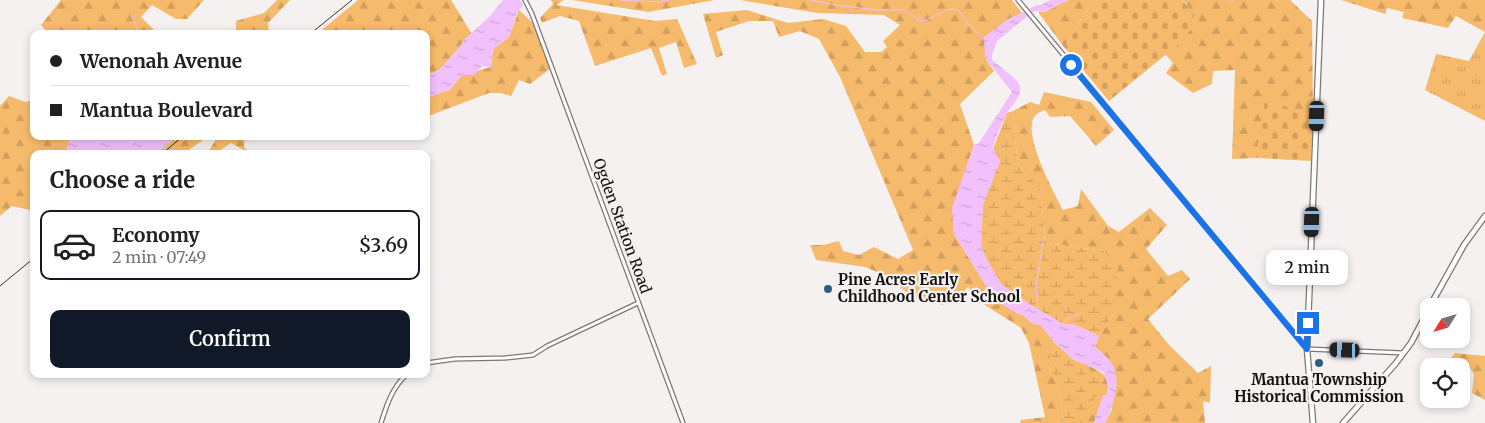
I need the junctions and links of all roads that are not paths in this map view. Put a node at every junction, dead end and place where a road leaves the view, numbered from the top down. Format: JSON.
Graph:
{"nodes":[{"id":1,"x":525,"y":0,"type":"edge"},
{"id":2,"x":1018,"y":0,"type":"edge"},
{"id":3,"x":1321,"y":0,"type":"edge"},
{"id":4,"x":1485,"y":216,"type":"edge"},
{"id":5,"x":1435,"y":298,"type":"edge"},
{"id":6,"x":638,"y":303,"type":"junction"},
{"id":7,"x":1420,"y":325,"type":"edge"},
{"id":8,"x":1307,"y":349,"type":"junction"},
{"id":9,"x":1404,"y":353,"type":"junction"},
{"id":10,"x":430,"y":362,"type":"edge"},
{"id":11,"x":403,"y":378,"type":"edge"},
{"id":12,"x":381,"y":423,"type":"edge"},
{"id":13,"x":683,"y":423,"type":"edge"},
{"id":14,"x":1313,"y":423,"type":"edge"},
{"id":15,"x":1343,"y":423,"type":"edge"}],
"edges":[{"from":1,"to":6,"type":"street","name":"Ogden Station Road"},
{"from":2,"to":8,"type":"street"},
{"from":3,"to":8,"type":"main road"},
{"from":4,"to":5,"type":"main road"},
{"from":6,"to":10,"type":"street"},
{"from":6,"to":13,"type":"street","name":"Ogden Station Road"},
{"from":7,"to":9,"type":"main road"},
{"from":8,"to":9,"type":"street"},
{"from":8,"to":14,"type":"main road"},
{"from":9,"to":15,"type":"main road"},
{"from":11,"to":12,"type":"street"}]}
